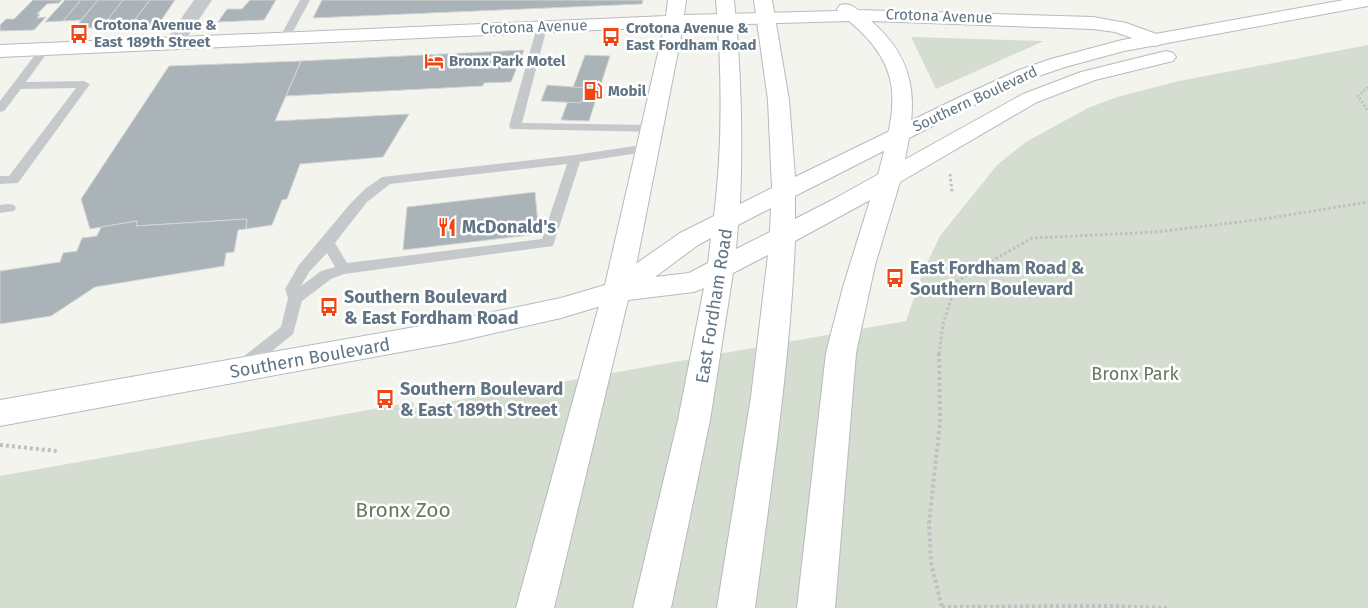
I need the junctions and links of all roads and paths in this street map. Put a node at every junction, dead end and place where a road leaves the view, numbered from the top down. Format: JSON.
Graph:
{"nodes":[{"id":1,"x":203,"y":0,"type":"edge"},
{"id":2,"x":305,"y":0,"type":"edge"},
{"id":3,"x":725,"y":0,"type":"edge"},
{"id":4,"x":763,"y":0,"type":"edge"},
{"id":5,"x":836,"y":0,"type":"edge"},
{"id":6,"x":1368,"y":1,"type":"edge"},
{"id":7,"x":676,"y":11,"type":"edge"},
{"id":8,"x":853,"y":15,"type":"junction"},
{"id":9,"x":542,"y":27,"type":"junction"},
{"id":10,"x":285,"y":38,"type":"junction"},
{"id":11,"x":1155,"y":40,"type":"junction"},
{"id":12,"x":1252,"y":41,"type":"dead end"},
{"id":13,"x":174,"y":43,"type":"junction"},
{"id":14,"x":45,"y":49,"type":"junction"},
{"id":15,"x":0,"y":51,"type":"edge"},
{"id":16,"x":18,"y":86,"type":"junction"},
{"id":17,"x":1368,"y":86,"type":"edge"},
{"id":18,"x":0,"y":109,"type":"edge"},
{"id":19,"x":1368,"y":111,"type":"edge"},
{"id":20,"x":898,"y":136,"type":"junction"},
{"id":21,"x":650,"y":139,"type":"junction"},
{"id":22,"x":576,"y":159,"type":"junction"},
{"id":23,"x":889,"y":179,"type":"junction"},
{"id":24,"x":0,"y":180,"type":"edge"},
{"id":25,"x":1368,"y":202,"type":"edge"},
{"id":26,"x":328,"y":242,"type":"junction"},
{"id":27,"x":343,"y":268,"type":"junction"},
{"id":28,"x":617,"y":291,"type":"junction"},
{"id":29,"x":295,"y":298,"type":"junction"},
{"id":30,"x":234,"y":372,"type":"junction"},
{"id":31,"x":0,"y":413,"type":"edge"},
{"id":32,"x":0,"y":445,"type":"edge"},
{"id":33,"x":57,"y":451,"type":"dead end"},
{"id":34,"x":942,"y":607,"type":"edge"},
{"id":35,"x":535,"y":608,"type":"edge"},
{"id":36,"x":652,"y":608,"type":"edge"},
{"id":37,"x":736,"y":608,"type":"edge"},
{"id":38,"x":816,"y":608,"type":"edge"},
{"id":39,"x":1168,"y":608,"type":"edge"}],
"edges":[{"from":1,"to":13,"type":"street"},
{"from":2,"to":10,"type":"lane"},
{"from":3,"to":36,"type":"main road","name":"East Fordham Road"},
{"from":4,"to":37,"type":"main road"},
{"from":5,"to":8,"type":"main road"},
{"from":6,"to":11,"type":"main road","name":"Southern Boulevard"},
{"from":7,"to":8,"type":"main road","name":"Crotona Avenue"},
{"from":7,"to":9,"type":"main road","name":"Crotona Avenue"},
{"from":7,"to":21,"type":"main road"},
{"from":8,"to":11,"type":"main road","name":"Crotona Avenue"},
{"from":8,"to":20,"type":"main road"},
{"from":9,"to":10,"type":"main road","name":"Crotona Avenue"},
{"from":9,"to":21,"type":"lane"},
{"from":10,"to":13,"type":"main road","name":"Crotona Avenue"},
{"from":11,"to":20,"type":"main road","name":"Southern Boulevard"},
{"from":12,"to":23,"type":"main road","name":"Southern Boulevard"},
{"from":13,"to":14,"type":"main road","name":"Crotona Avenue"},
{"from":14,"to":15,"type":"main road","name":"Crotona Avenue"},
{"from":14,"to":16,"type":"lane"},
{"from":16,"to":18,"type":"lane"},
{"from":16,"to":24,"type":"lane"},
{"from":17,"to":19,"type":"path"},
{"from":20,"to":23,"type":"main road"},
{"from":20,"to":28,"type":"main road","name":"Southern Boulevard"},
{"from":21,"to":22,"type":"lane"},
{"from":21,"to":28,"type":"main road"},
{"from":22,"to":26,"type":"lane"},
{"from":22,"to":27,"type":"lane"},
{"from":23,"to":28,"type":"main road","name":"Southern Boulevard"},
{"from":23,"to":38,"type":"main road"},
{"from":25,"to":34,"type":"path"},
{"from":26,"to":27,"type":"lane"},
{"from":26,"to":29,"type":"lane"},
{"from":27,"to":29,"type":"lane"},
{"from":28,"to":30,"type":"main road","name":"Southern Boulevard"},
{"from":28,"to":35,"type":"main road"},
{"from":29,"to":30,"type":"lane"},
{"from":30,"to":31,"type":"main road","name":"Southern Boulevard"},
{"from":32,"to":33,"type":"path"},
{"from":34,"to":39,"type":"path"}]}
